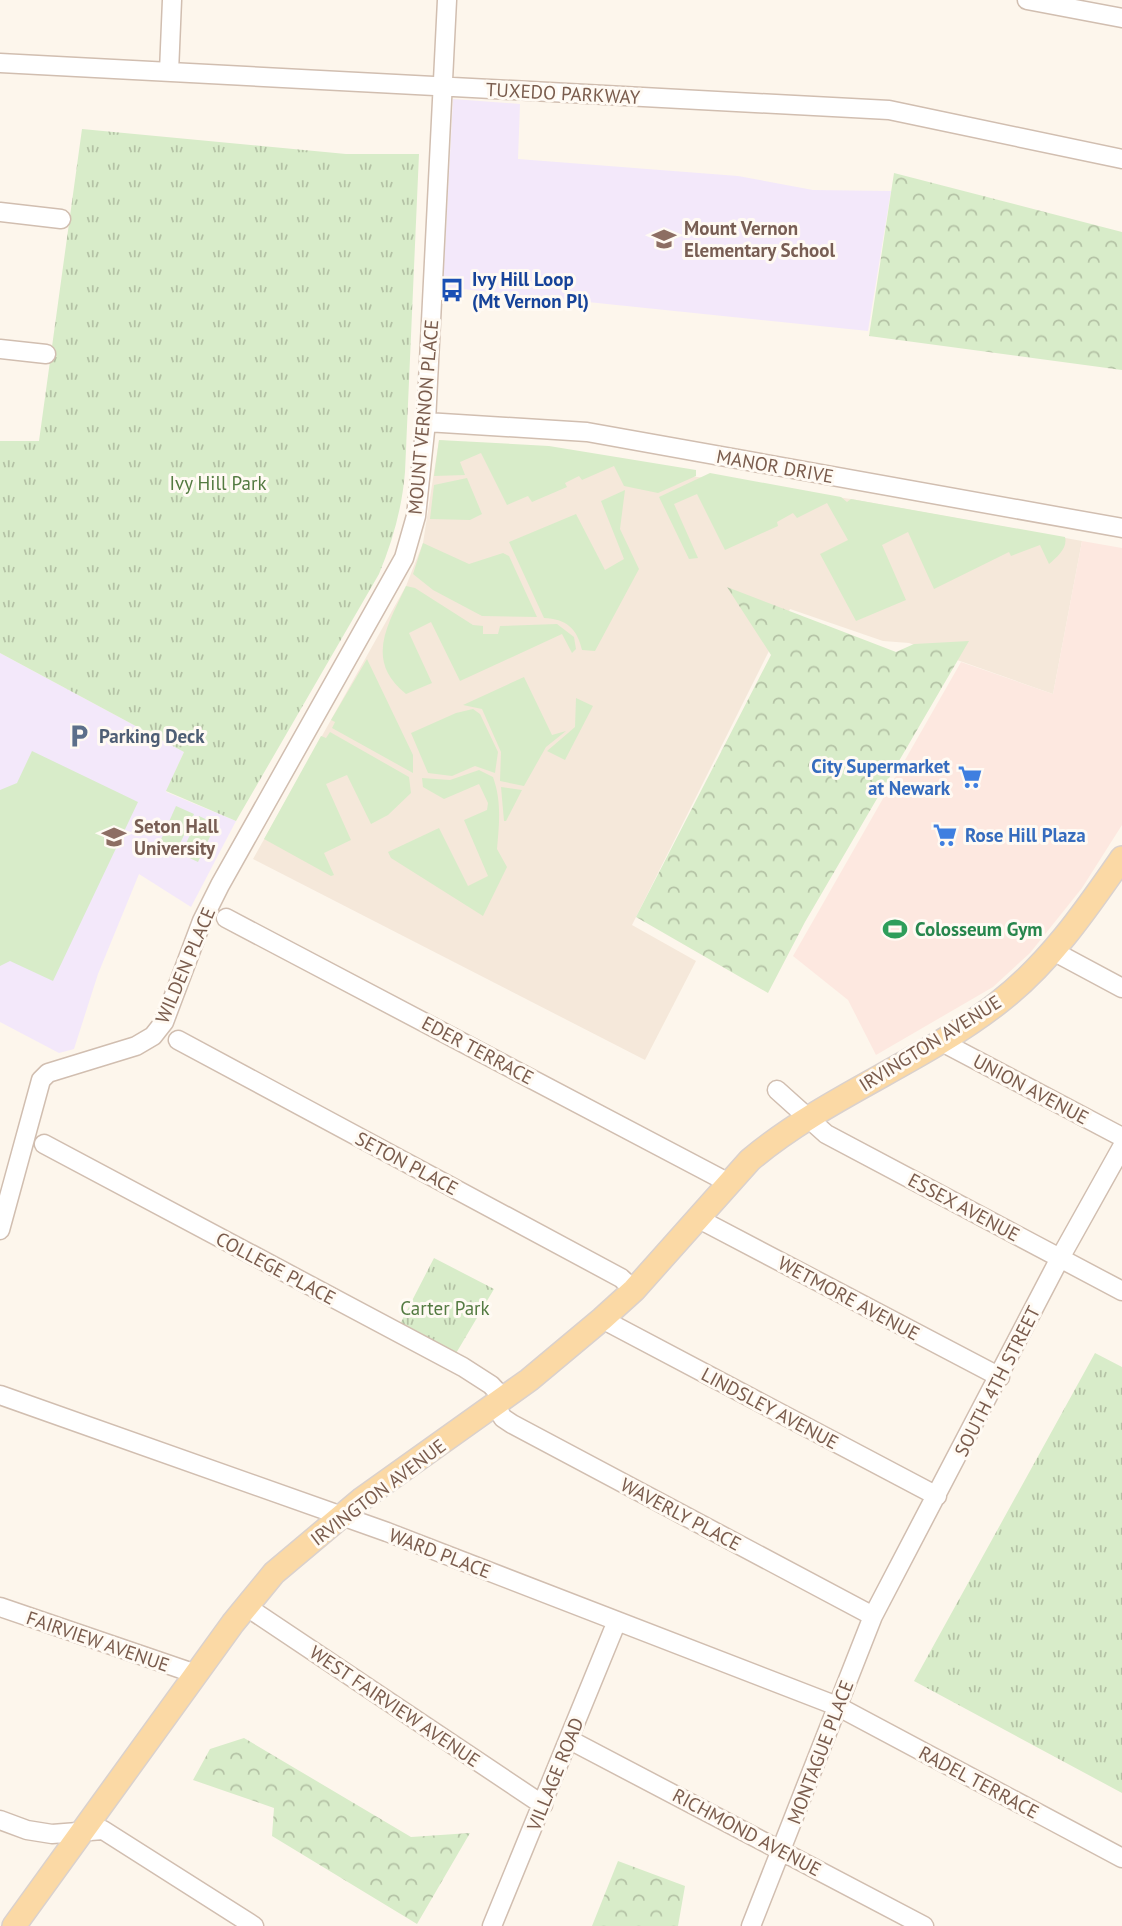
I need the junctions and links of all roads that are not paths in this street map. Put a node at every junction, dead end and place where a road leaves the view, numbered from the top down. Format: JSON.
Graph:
{"nodes":[{"id":1,"x":172,"y":0,"type":"edge"},
{"id":2,"x":447,"y":0,"type":"edge"},
{"id":3,"x":1027,"y":0,"type":"edge"},
{"id":4,"x":1122,"y":18,"type":"edge"},
{"id":5,"x":0,"y":63,"type":"edge"},
{"id":6,"x":169,"y":72,"type":"junction"},
{"id":7,"x":443,"y":87,"type":"junction"},
{"id":8,"x":1122,"y":159,"type":"edge"},
{"id":9,"x":0,"y":212,"type":"edge"},
{"id":10,"x":61,"y":219,"type":"dead end"},
{"id":11,"x":0,"y":349,"type":"edge"},
{"id":12,"x":46,"y":354,"type":"dead end"},
{"id":13,"x":426,"y":422,"type":"junction"},
{"id":14,"x":1122,"y":528,"type":"edge"},
{"id":15,"x":291,"y":762,"type":"joint"},
{"id":16,"x":1122,"y":858,"type":"edge"},
{"id":17,"x":226,"y":918,"type":"dead end"},
{"id":18,"x":1053,"y":951,"type":"junction"},
{"id":19,"x":1122,"y":988,"type":"edge"},
{"id":20,"x":178,"y":1040,"type":"dead end"},
{"id":21,"x":940,"y":1041,"type":"junction"},
{"id":22,"x":777,"y":1090,"type":"dead end"},
{"id":23,"x":807,"y":1120,"type":"junction"},
{"id":24,"x":1122,"y":1137,"type":"edge"},
{"id":25,"x":44,"y":1144,"type":"dead end"},
{"id":26,"x":1122,"y":1147,"type":"edge"},
{"id":27,"x":729,"y":1183,"type":"junction"},
{"id":28,"x":699,"y":1219,"type":"junction"},
{"id":29,"x":0,"y":1230,"type":"edge"},
{"id":30,"x":1060,"y":1258,"type":"junction"},
{"id":31,"x":634,"y":1290,"type":"junction"},
{"id":32,"x":1122,"y":1291,"type":"edge"},
{"id":33,"x":602,"y":1320,"type":"junction"},
{"id":34,"x":1000,"y":1377,"type":"junction"},
{"id":35,"x":0,"y":1395,"type":"edge"},
{"id":36,"x":500,"y":1402,"type":"junction"},
{"id":37,"x":937,"y":1496,"type":"junction"},
{"id":38,"x":341,"y":1515,"type":"junction"},
{"id":39,"x":0,"y":1606,"type":"edge"},
{"id":40,"x":247,"y":1607,"type":"junction"},
{"id":41,"x":873,"y":1616,"type":"junction"},
{"id":42,"x":617,"y":1621,"type":"junction"},
{"id":43,"x":196,"y":1674,"type":"junction"},
{"id":44,"x":837,"y":1706,"type":"junction"},
{"id":45,"x":570,"y":1740,"type":"junction"},
{"id":46,"x":543,"y":1805,"type":"junction"},
{"id":47,"x":0,"y":1820,"type":"edge"},
{"id":48,"x":83,"y":1830,"type":"junction"},
{"id":49,"x":782,"y":1850,"type":"junction"},
{"id":50,"x":1122,"y":1858,"type":"edge"},
{"id":51,"x":14,"y":1926,"type":"edge"},
{"id":52,"x":254,"y":1926,"type":"edge"},
{"id":53,"x":492,"y":1926,"type":"edge"},
{"id":54,"x":751,"y":1926,"type":"edge"},
{"id":55,"x":924,"y":1926,"type":"edge"}],
"edges":[{"from":1,"to":6,"type":"street"},
{"from":2,"to":7,"type":"street","name":"MOUNT VERNON PLACE"},
{"from":3,"to":4,"type":"street"},
{"from":5,"to":6,"type":"street","name":"TUXEDO PARKWAY"},
{"from":6,"to":7,"type":"street","name":"TUXEDO PARKWAY"},
{"from":7,"to":8,"type":"street","name":"TUXEDO PARKWAY"},
{"from":7,"to":13,"type":"street","name":"MOUNT VERNON PLACE"},
{"from":9,"to":10,"type":"street"},
{"from":11,"to":12,"type":"street"},
{"from":13,"to":14,"type":"street","name":"MANOR DRIVE"},
{"from":13,"to":15,"type":"street","name":"MOUNT VERNON PLACE"},
{"from":15,"to":29,"type":"street","name":"WILDEN PLACE"},
{"from":16,"to":18,"type":"main road","name":"IRVINGTON AVENUE"},
{"from":17,"to":27,"type":"street","name":"EDER TERRACE"},
{"from":18,"to":19,"type":"street"},
{"from":18,"to":21,"type":"main road","name":"IRVINGTON AVENUE"},
{"from":20,"to":31,"type":"street","name":"SETON PLACE"},
{"from":21,"to":23,"type":"main road","name":"IRVINGTON AVENUE"},
{"from":21,"to":24,"type":"street","name":"UNION AVENUE"},
{"from":22,"to":23,"type":"street"},
{"from":23,"to":27,"type":"main road","name":"IRVINGTON AVENUE"},
{"from":23,"to":30,"type":"street","name":"ESSEX AVENUE"},
{"from":25,"to":36,"type":"street","name":"COLLEGE PLACE"},
{"from":26,"to":30,"type":"street","name":"SOUTH 4TH STREET"},
{"from":27,"to":28,"type":"main road","name":"IRVINGTON AVENUE"},
{"from":28,"to":31,"type":"main road","name":"IRVINGTON AVENUE"},
{"from":28,"to":34,"type":"street","name":"WETMORE AVENUE"},
{"from":30,"to":32,"type":"street","name":"ESSEX AVENUE"},
{"from":30,"to":34,"type":"street","name":"SOUTH 4TH STREET"},
{"from":31,"to":33,"type":"main road","name":"IRVINGTON AVENUE"},
{"from":33,"to":36,"type":"main road","name":"IRVINGTON AVENUE"},
{"from":33,"to":37,"type":"street","name":"LINDSLEY AVENUE"},
{"from":34,"to":37,"type":"street","name":"SOUTH 4TH STREET"},
{"from":35,"to":38,"type":"street","name":"WARD PLACE"},
{"from":36,"to":38,"type":"main road","name":"IRVINGTON AVENUE"},
{"from":36,"to":41,"type":"street","name":"WAVERLY PLACE"},
{"from":37,"to":41,"type":"street","name":"SOUTH 4TH STREET"},
{"from":38,"to":40,"type":"main road","name":"IRVINGTON AVENUE"},
{"from":38,"to":42,"type":"street","name":"WARD PLACE"},
{"from":39,"to":43,"type":"street","name":"FAIRVIEW AVENUE"},
{"from":40,"to":43,"type":"main road","name":"IRVINGTON AVENUE"},
{"from":40,"to":46,"type":"street","name":"WEST FAIRVIEW AVENUE"},
{"from":41,"to":44,"type":"street","name":"MONTAGUE PLACE"},
{"from":42,"to":44,"type":"street","name":"WARD PLACE"},
{"from":42,"to":45,"type":"street","name":"VILLAGE ROAD"},
{"from":43,"to":48,"type":"main road","name":"IRVINGTON AVENUE"},
{"from":44,"to":49,"type":"street","name":"MONTAGUE PLACE"},
{"from":44,"to":50,"type":"street","name":"RADEL TERRACE"},
{"from":45,"to":46,"type":"street","name":"VILLAGE ROAD"},
{"from":45,"to":49,"type":"street","name":"RICHMOND AVENUE"},
{"from":46,"to":53,"type":"street","name":"VILLAGE ROAD"},
{"from":47,"to":48,"type":"street"},
{"from":48,"to":51,"type":"main road","name":"IRVINGTON AVENUE"},
{"from":48,"to":52,"type":"street"},
{"from":49,"to":54,"type":"street","name":"MONTAGUE PLACE"},
{"from":49,"to":55,"type":"street","name":"RICHMOND AVENUE"}]}
